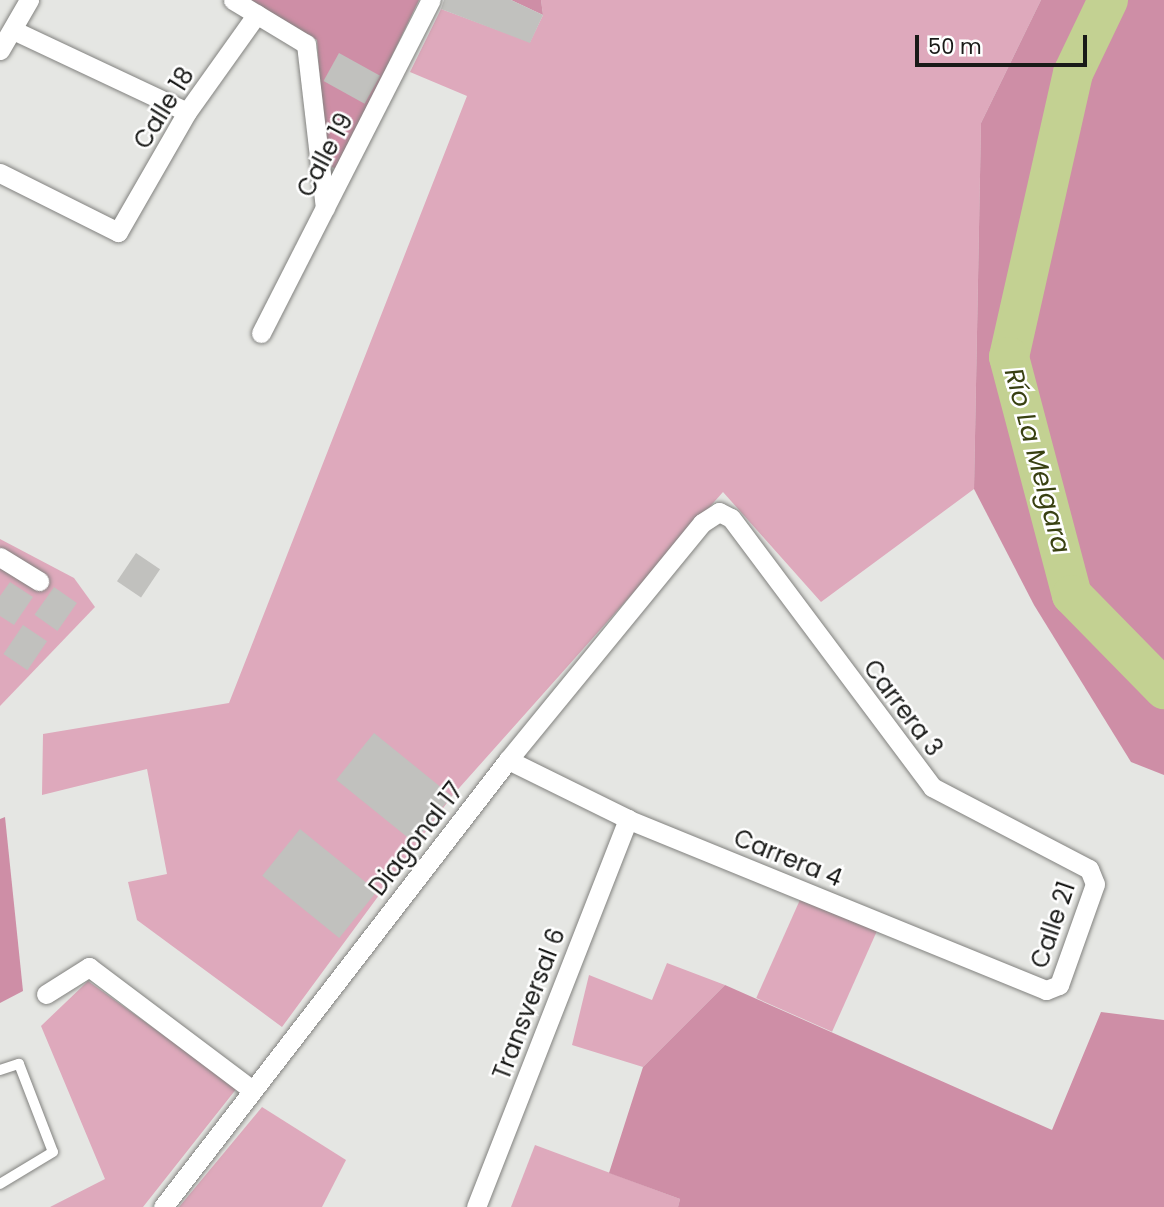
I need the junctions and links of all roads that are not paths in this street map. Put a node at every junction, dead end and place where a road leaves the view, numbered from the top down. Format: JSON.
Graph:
{"nodes":[{"id":1,"x":29,"y":0,"type":"edge"},
{"id":2,"x":233,"y":0,"type":"edge"},
{"id":3,"x":430,"y":0,"type":"edge"},
{"id":4,"x":257,"y":14,"type":"junction"},
{"id":5,"x":13,"y":30,"type":"junction"},
{"id":6,"x":0,"y":50,"type":"edge"},
{"id":7,"x":187,"y":112,"type":"junction"},
{"id":8,"x":0,"y":173,"type":"edge"},
{"id":9,"x":325,"y":208,"type":"junction"},
{"id":10,"x":261,"y":333,"type":"dead end"},
{"id":11,"x":719,"y":512,"type":"joint"},
{"id":12,"x":0,"y":556,"type":"edge"},
{"id":13,"x":39,"y":581,"type":"dead end"},
{"id":14,"x":508,"y":760,"type":"junction"},
{"id":15,"x":628,"y":818,"type":"junction"},
{"id":16,"x":1095,"y":875,"type":"joint"},
{"id":17,"x":1054,"y":991,"type":"joint"},
{"id":18,"x":46,"y":994,"type":"dead end"},
{"id":19,"x":0,"y":1070,"type":"edge"},
{"id":20,"x":251,"y":1089,"type":"junction"},
{"id":21,"x":0,"y":1184,"type":"edge"},
{"id":22,"x":163,"y":1207,"type":"edge"},
{"id":23,"x":476,"y":1207,"type":"edge"}],
"edges":[{"from":1,"to":5,"type":"street"},
{"from":2,"to":4,"type":"street"},
{"from":3,"to":9,"type":"street","name":"Calle 19"},
{"from":4,"to":7,"type":"street","name":"Calle 18"},
{"from":4,"to":9,"type":"street"},
{"from":5,"to":6,"type":"street"},
{"from":5,"to":7,"type":"street"},
{"from":7,"to":8,"type":"street","name":"Calle 18"},
{"from":9,"to":10,"type":"street","name":"Calle 19"},
{"from":11,"to":14,"type":"street","name":"Diagonal 17"},
{"from":11,"to":16,"type":"street","name":"Carrera 3"},
{"from":12,"to":13,"type":"street"},
{"from":14,"to":15,"type":"street","name":"Carrera 4"},
{"from":14,"to":20,"type":"street","name":"Diagonal 17"},
{"from":15,"to":17,"type":"street","name":"Carrera 4"},
{"from":15,"to":23,"type":"street","name":"Transversal 6"},
{"from":16,"to":17,"type":"street","name":"Calle 21"},
{"from":18,"to":20,"type":"street"},
{"from":19,"to":21,"type":"lane"},
{"from":20,"to":22,"type":"street","name":"Diagonal 17"}]}
